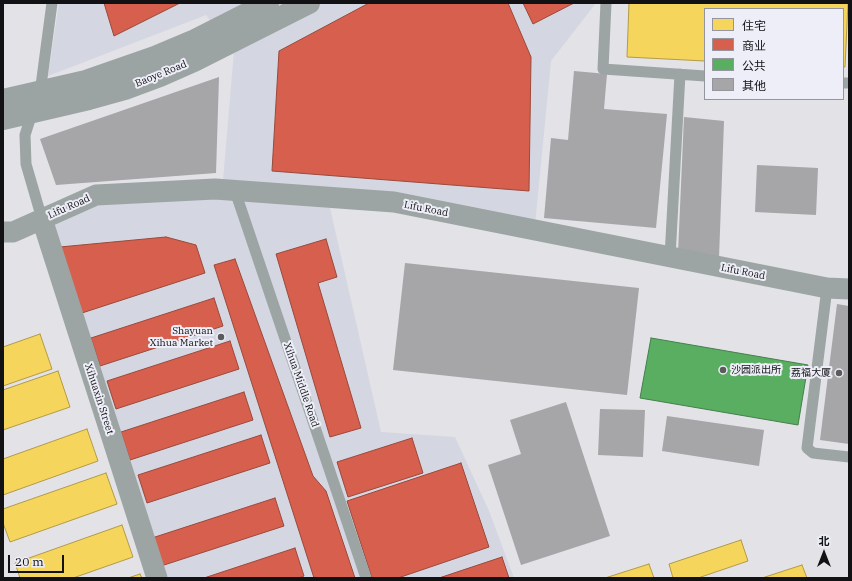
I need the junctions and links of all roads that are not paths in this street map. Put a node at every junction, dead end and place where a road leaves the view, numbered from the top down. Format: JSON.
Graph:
{"nodes":[{"id":1,"x":52,"y":3,"type":"edge"},
{"id":2,"x":268,"y":3,"type":"edge"},
{"id":3,"x":309,"y":3,"type":"edge"},
{"id":4,"x":606,"y":3,"type":"edge"},
{"id":5,"x":680,"y":74,"type":"junction"},
{"id":6,"x":704,"y":76,"type":"edge"},
{"id":7,"x":40,"y":92,"type":"junction"},
{"id":8,"x":3,"y":100,"type":"edge"},
{"id":9,"x":32,"y":112,"type":"junction"},
{"id":10,"x":3,"y":119,"type":"edge"},
{"id":11,"x":235,"y":191,"type":"junction"},
{"id":12,"x":42,"y":219,"type":"junction"},
{"id":13,"x":3,"y":232,"type":"edge"},
{"id":14,"x":670,"y":257,"type":"junction"},
{"id":15,"x":827,"y":288,"type":"junction"},
{"id":16,"x":849,"y":289,"type":"edge"},
{"id":17,"x":849,"y":457,"type":"edge"},
{"id":18,"x":157,"y":578,"type":"edge"},
{"id":19,"x":366,"y":578,"type":"edge"}],
"edges":[{"from":1,"to":7,"type":"lane"},
{"from":2,"to":7,"type":"main road","name":"Baoye Road"},
{"from":3,"to":9,"type":"main road","name":"Baoye Road"},
{"from":4,"to":5,"type":"lane"},
{"from":5,"to":6,"type":"lane"},
{"from":5,"to":14,"type":"lane"},
{"from":7,"to":8,"type":"main road","name":"Baoye Road"},
{"from":9,"to":10,"type":"main road","name":"Baoye Road"},
{"from":9,"to":12,"type":"lane"},
{"from":11,"to":12,"type":"street","name":"Lifu Road"},
{"from":11,"to":14,"type":"street","name":"Lifu Road"},
{"from":11,"to":19,"type":"lane","name":"Xihua Middle Road"},
{"from":12,"to":13,"type":"street","name":"Lifu Road"},
{"from":12,"to":18,"type":"street","name":"Xihuaxin Street"},
{"from":14,"to":15,"type":"street","name":"Lifu Road"},
{"from":15,"to":16,"type":"street","name":"Lifu Road"},
{"from":15,"to":17,"type":"lane"}]}
